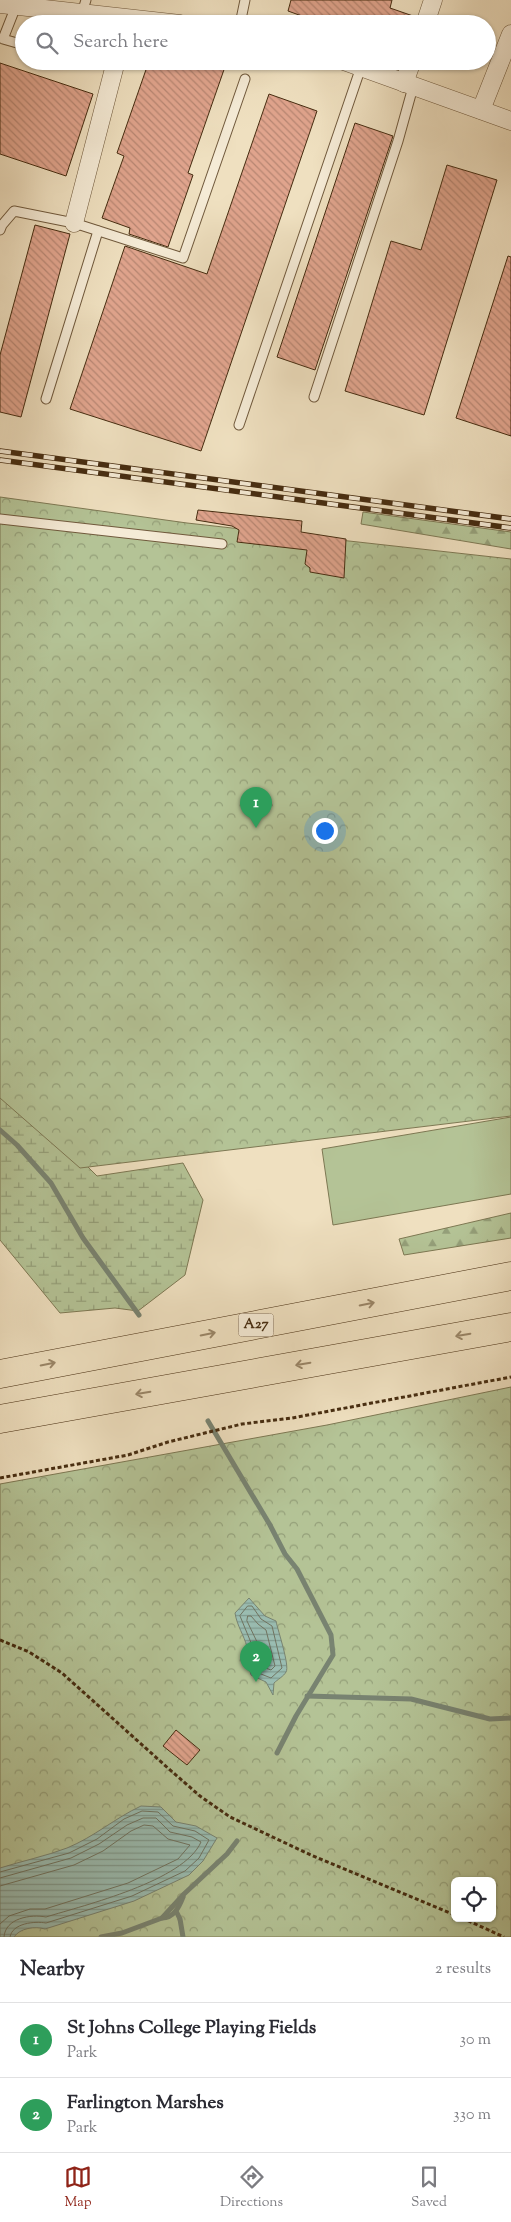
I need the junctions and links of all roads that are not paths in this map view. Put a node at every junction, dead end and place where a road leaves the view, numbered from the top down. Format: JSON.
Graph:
{"nodes":[{"id":1,"x":245,"y":0,"type":"edge"},
{"id":2,"x":433,"y":0,"type":"edge"},
{"id":3,"x":8,"y":5,"type":"edge"},
{"id":4,"x":84,"y":7,"type":"edge"},
{"id":5,"x":106,"y":15,"type":"edge"},
{"id":6,"x":242,"y":15,"type":"edge"},
{"id":7,"x":428,"y":15,"type":"edge"},
{"id":8,"x":511,"y":34,"type":"edge"},
{"id":9,"x":15,"y":42,"type":"edge"},
{"id":10,"x":114,"y":70,"type":"edge"},
{"id":11,"x":360,"y":70,"type":"edge"},
{"id":12,"x":369,"y":70,"type":"edge"},
{"id":13,"x":411,"y":70,"type":"edge"},
{"id":14,"x":245,"y":80,"type":"dead end"},
{"id":15,"x":409,"y":85,"type":"junction"},
{"id":16,"x":481,"y":110,"type":"junction"},
{"id":17,"x":511,"y":121,"type":"edge"},
{"id":18,"x":74,"y":223,"type":"junction"},
{"id":19,"x":0,"y":230,"type":"edge"},
{"id":20,"x":98,"y":231,"type":"junction"},
{"id":21,"x":314,"y":397,"type":"dead end"},
{"id":22,"x":46,"y":399,"type":"dead end"},
{"id":23,"x":239,"y":425,"type":"dead end"},
{"id":24,"x":0,"y":519,"type":"edge"},
{"id":25,"x":222,"y":544,"type":"dead end"},
{"id":26,"x":511,"y":1276,"type":"edge"},
{"id":27,"x":511,"y":1327,"type":"edge"},
{"id":28,"x":0,"y":1374,"type":"edge"},
{"id":29,"x":0,"y":1419,"type":"edge"}],
"edges":[{"from":1,"to":6,"type":"lane"},
{"from":2,"to":7,"type":"street"},
{"from":3,"to":4,"type":"street"},
{"from":3,"to":9,"type":"lane"},
{"from":4,"to":5,"type":"street"},
{"from":8,"to":16,"type":"street"},
{"from":10,"to":18,"type":"street"},
{"from":11,"to":23,"type":"lane"},
{"from":12,"to":15,"type":"street"},
{"from":13,"to":15,"type":"street"},
{"from":14,"to":20,"type":"lane"},
{"from":15,"to":16,"type":"street"},
{"from":15,"to":21,"type":"lane"},
{"from":16,"to":17,"type":"street"},
{"from":18,"to":19,"type":"lane"},
{"from":18,"to":20,"type":"lane"},
{"from":20,"to":22,"type":"lane"},
{"from":24,"to":25,"type":"lane"},
{"from":28,"to":26,"type":"highway","number":"A27","one_way":true},
{"from":27,"to":29,"type":"highway","one_way":true}]}
